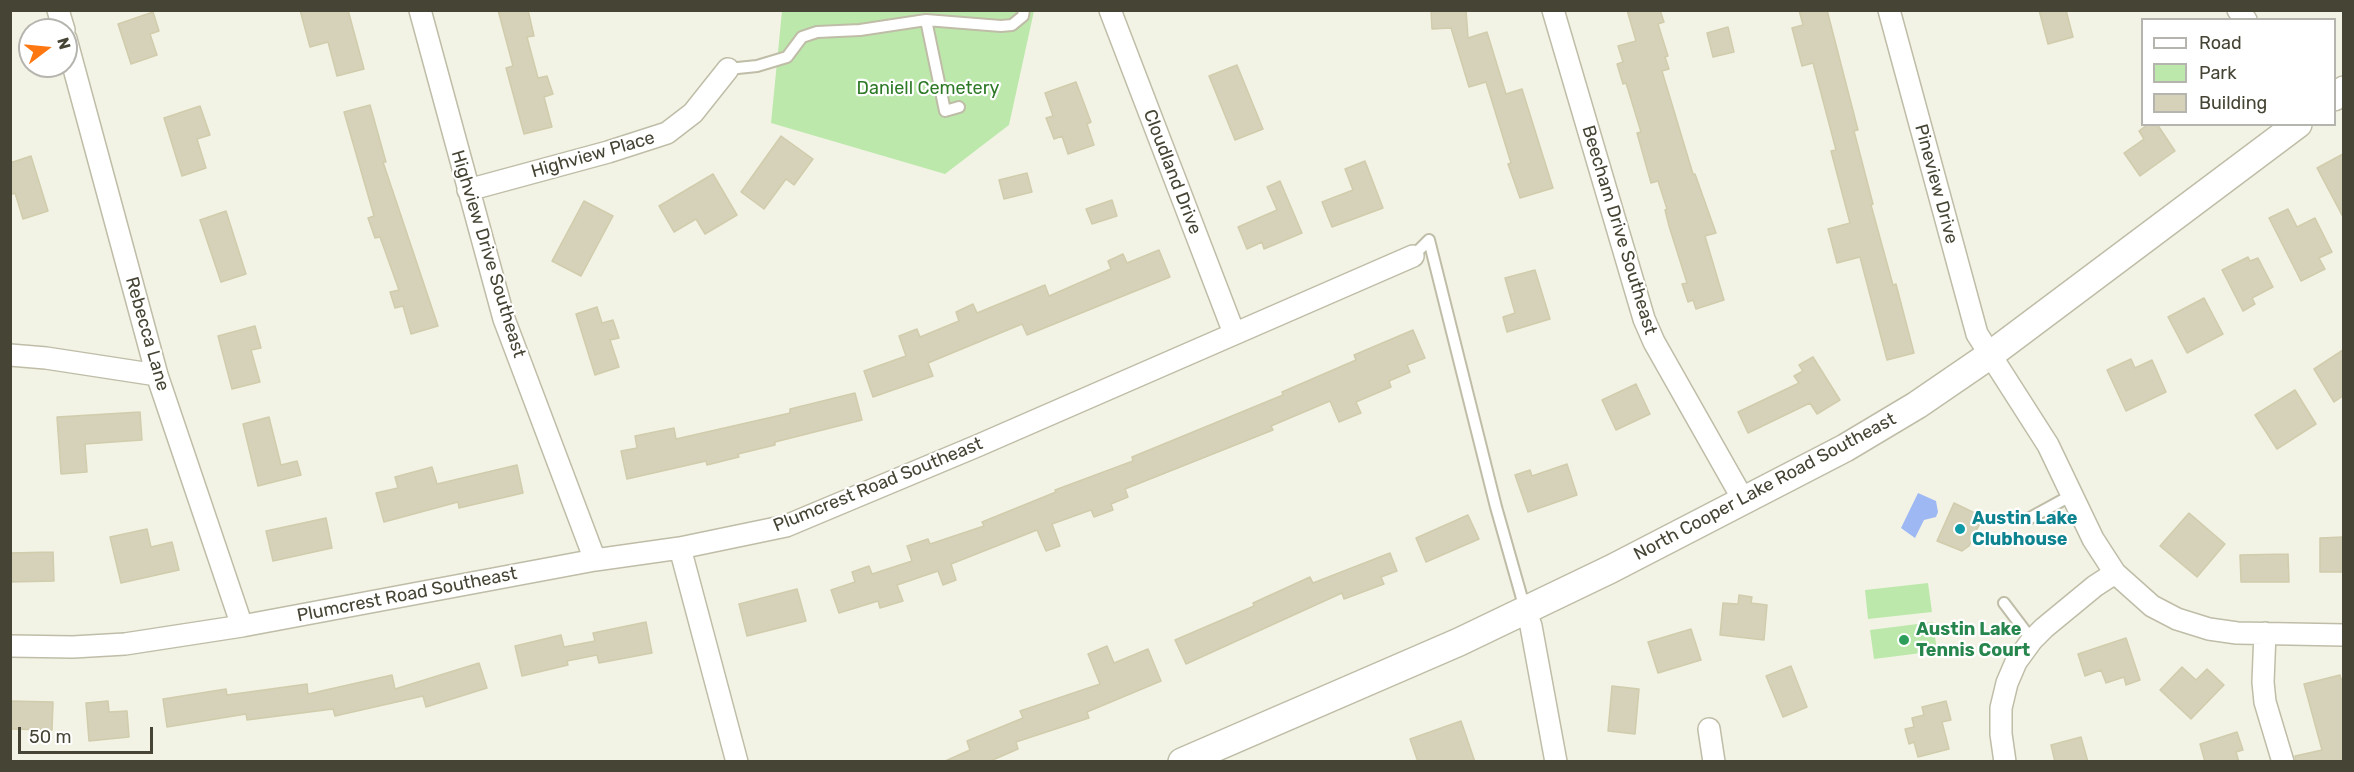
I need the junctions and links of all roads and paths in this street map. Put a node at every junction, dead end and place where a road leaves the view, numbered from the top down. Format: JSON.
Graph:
{"nodes":[{"id":1,"x":420,"y":10,"type":"edge"},
{"id":2,"x":1023,"y":10,"type":"edge"},
{"id":3,"x":1110,"y":10,"type":"edge"},
{"id":4,"x":1552,"y":10,"type":"edge"},
{"id":5,"x":1889,"y":10,"type":"edge"},
{"id":6,"x":926,"y":20,"type":"junction"},
{"id":7,"x":728,"y":69,"type":"joint"},
{"id":8,"x":77,"y":78,"type":"edge"},
{"id":9,"x":959,"y":107,"type":"dead end"},
{"id":10,"x":2295,"y":126,"type":"edge"},
{"id":11,"x":468,"y":190,"type":"junction"},
{"id":12,"x":1413,"y":256,"type":"joint"},
{"id":13,"x":1234,"y":333,"type":"junction"},
{"id":14,"x":10,"y":355,"type":"edge"},
{"id":15,"x":1990,"y":355,"type":"junction"},
{"id":16,"x":157,"y":375,"type":"junction"},
{"id":17,"x":2072,"y":495,"type":"junction"},
{"id":18,"x":1744,"y":501,"type":"junction"},
{"id":19,"x":2030,"y":518,"type":"dead end"},
{"id":20,"x":680,"y":548,"type":"junction"},
{"id":21,"x":596,"y":560,"type":"junction"},
{"id":22,"x":2115,"y":573,"type":"junction"},
{"id":23,"x":2004,"y":603,"type":"dead end"},
{"id":24,"x":1525,"y":609,"type":"junction"},
{"id":25,"x":243,"y":626,"type":"junction"},
{"id":26,"x":2265,"y":633,"type":"junction"},
{"id":27,"x":2343,"y":635,"type":"edge"},
{"id":28,"x":2032,"y":640,"type":"junction"},
{"id":29,"x":10,"y":646,"type":"edge"},
{"id":30,"x":1709,"y":729,"type":"dead end"},
{"id":31,"x":737,"y":762,"type":"edge"},
{"id":32,"x":1182,"y":762,"type":"edge"},
{"id":33,"x":1556,"y":762,"type":"edge"},
{"id":34,"x":1714,"y":762,"type":"edge"},
{"id":35,"x":2005,"y":762,"type":"edge"},
{"id":36,"x":2283,"y":762,"type":"edge"}],
"edges":[{"from":1,"to":11,"type":"street","name":"Highview Drive Southeast"},
{"from":2,"to":6,"type":"lane"},
{"from":3,"to":13,"type":"street","name":"Cloudland Drive"},
{"from":4,"to":18,"type":"street","name":"Beecham Drive Southeast"},
{"from":5,"to":15,"type":"street","name":"Pineview Drive"},
{"from":6,"to":7,"type":"lane"},
{"from":6,"to":9,"type":"lane"},
{"from":7,"to":11,"type":"street","name":"Highview Place"},
{"from":8,"to":16,"type":"street","name":"Rebecca Lane"},
{"from":10,"to":15,"type":"street","name":"North Cooper Lake Road Southeast"},
{"from":11,"to":21,"type":"street","name":"Highview Drive Southeast"},
{"from":12,"to":13,"type":"street","name":"Plumcrest Road Southeast"},
{"from":12,"to":24,"type":"lane"},
{"from":13,"to":20,"type":"street","name":"Plumcrest Road Southeast"},
{"from":14,"to":16,"type":"street"},
{"from":15,"to":17,"type":"street","name":"Pineview Drive"},
{"from":15,"to":18,"type":"street","name":"North Cooper Lake Road Southeast"},
{"from":16,"to":25,"type":"street","name":"Rebecca Lane"},
{"from":17,"to":19,"type":"lane"},
{"from":17,"to":22,"type":"street","name":"Pineview Drive"},
{"from":18,"to":24,"type":"street","name":"North Cooper Lake Road Southeast"},
{"from":20,"to":21,"type":"street","name":"Plumcrest Road Southeast"},
{"from":20,"to":31,"type":"street"},
{"from":21,"to":25,"type":"street","name":"Plumcrest Road Southeast"},
{"from":22,"to":26,"type":"street","name":"Pineview Drive"},
{"from":22,"to":28,"type":"street"},
{"from":23,"to":28,"type":"lane"},
{"from":24,"to":32,"type":"street","name":"North Cooper Lake Road Southeast"},
{"from":24,"to":33,"type":"street"},
{"from":25,"to":29,"type":"street","name":"Plumcrest Road Southeast"},
{"from":26,"to":27,"type":"street","name":"Pineview Drive"},
{"from":26,"to":36,"type":"street"},
{"from":28,"to":35,"type":"street"},
{"from":30,"to":34,"type":"street"}]}
